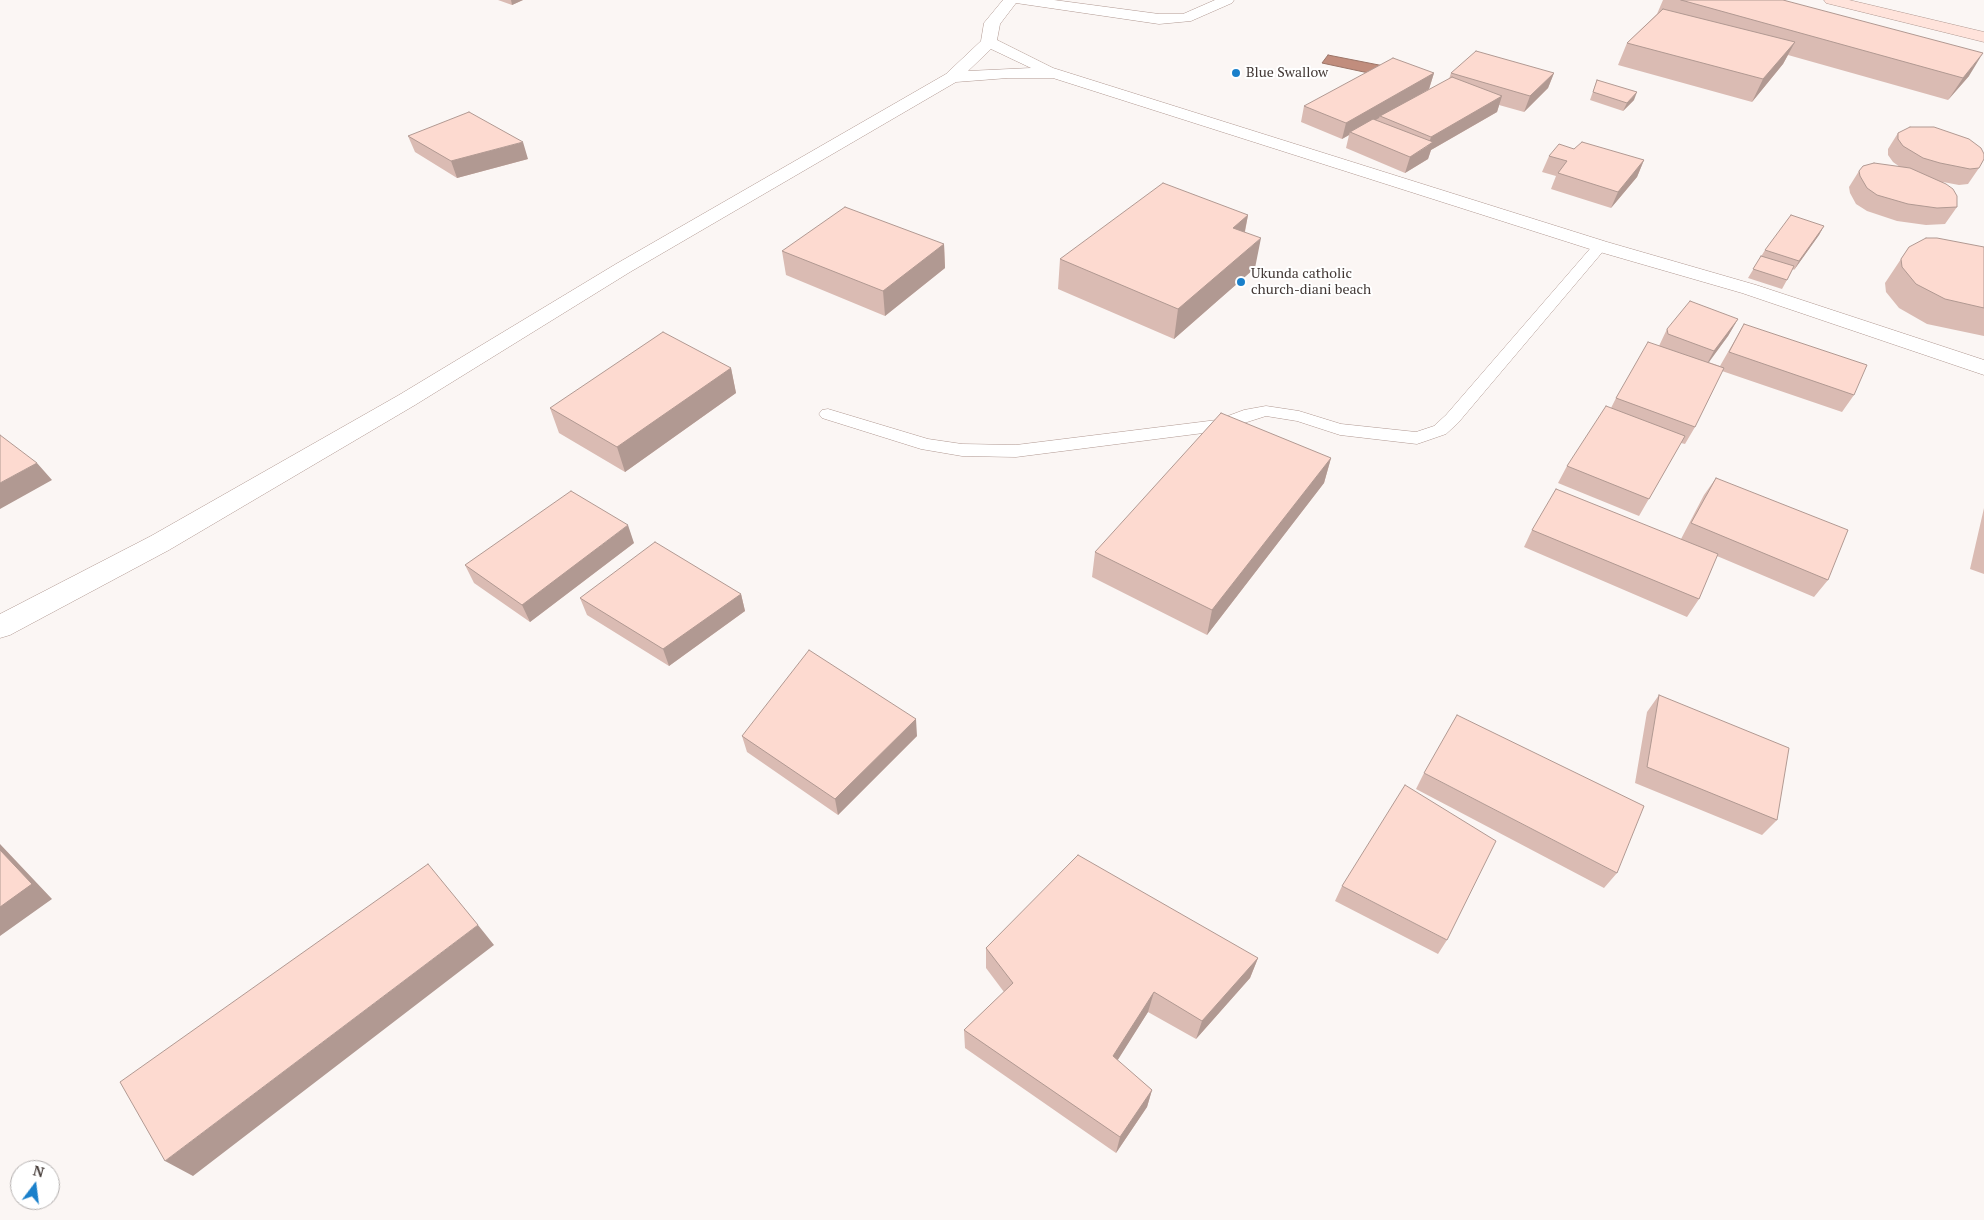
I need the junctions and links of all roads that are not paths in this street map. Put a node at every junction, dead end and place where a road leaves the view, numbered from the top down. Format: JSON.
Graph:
{"nodes":[{"id":1,"x":1011,"y":0,"type":"edge"},
{"id":2,"x":1022,"y":0,"type":"edge"},
{"id":3,"x":1227,"y":0,"type":"edge"},
{"id":4,"x":1831,"y":0,"type":"edge"},
{"id":5,"x":1984,"y":37,"type":"edge"},
{"id":6,"x":989,"y":42,"type":"junction"},
{"id":7,"x":1054,"y":73,"type":"junction"},
{"id":8,"x":952,"y":77,"type":"junction"},
{"id":9,"x":1600,"y":246,"type":"junction"},
{"id":10,"x":1984,"y":368,"type":"edge"},
{"id":11,"x":828,"y":414,"type":"dead end"},
{"id":12,"x":0,"y":627,"type":"edge"}],
"edges":[{"from":1,"to":6,"type":"street"},
{"from":2,"to":3,"type":"street"},
{"from":4,"to":5,"type":"main road"},
{"from":6,"to":7,"type":"street"},
{"from":6,"to":8,"type":"street"},
{"from":7,"to":8,"type":"street"},
{"from":7,"to":9,"type":"street"},
{"from":8,"to":12,"type":"street"},
{"from":9,"to":10,"type":"street"},
{"from":9,"to":11,"type":"lane"}]}
